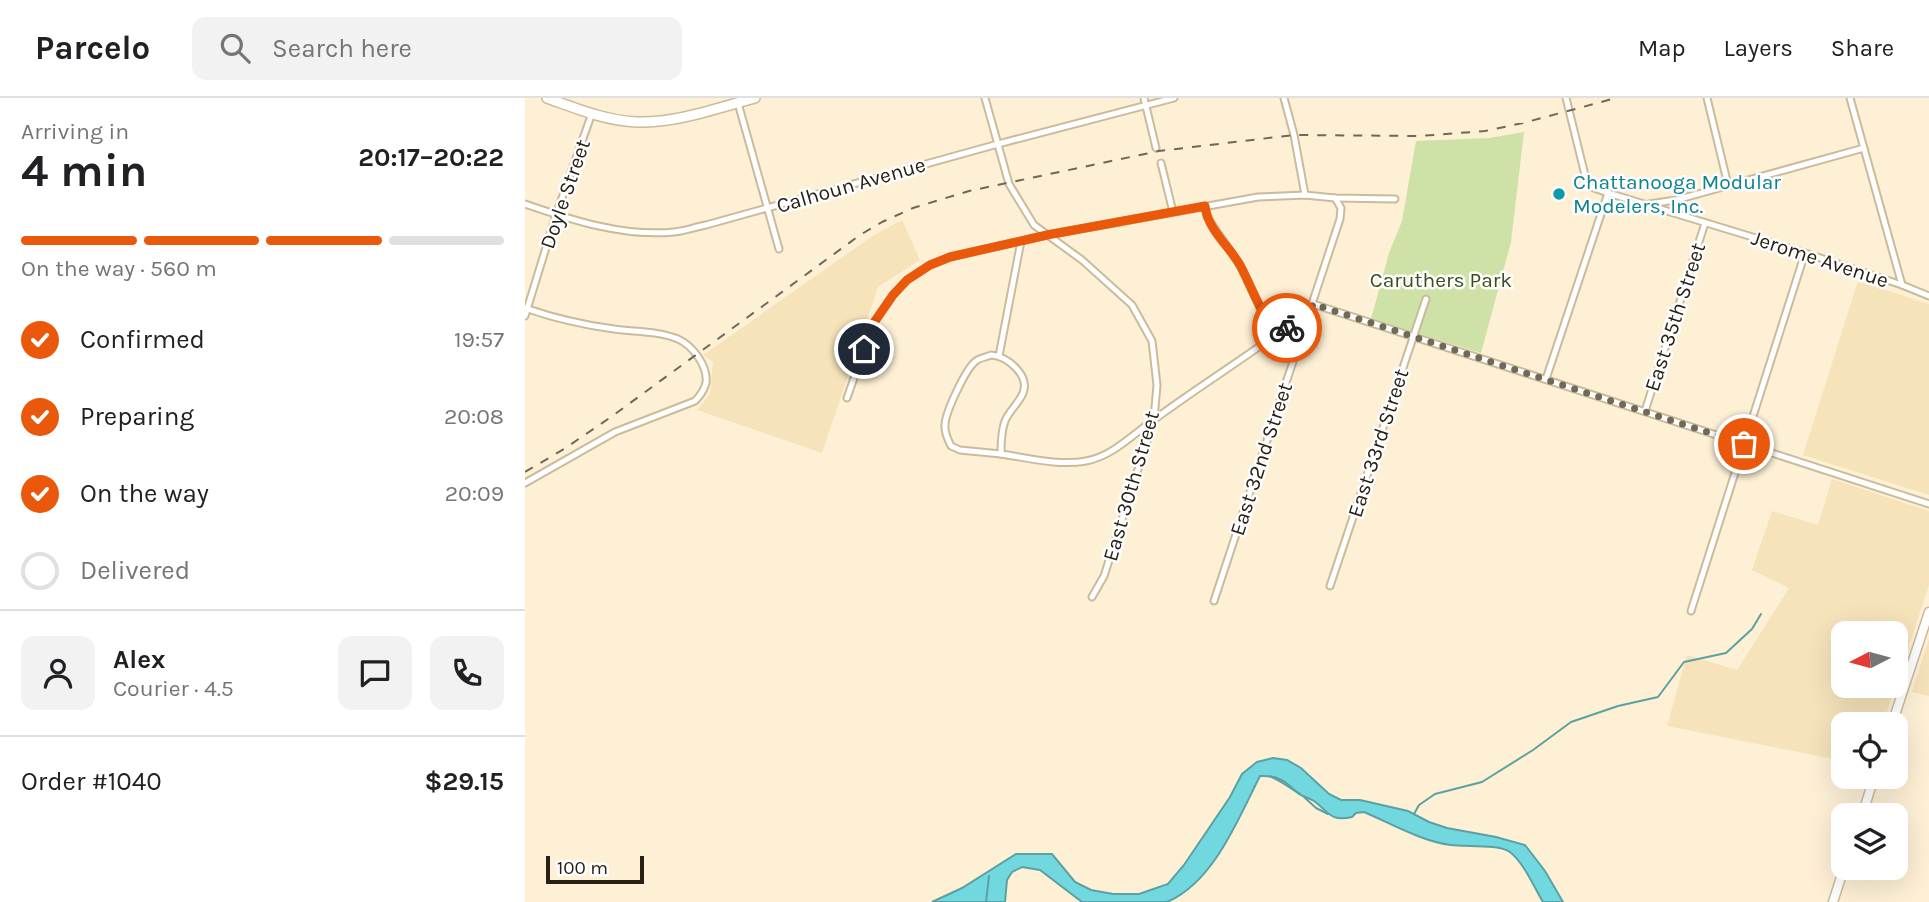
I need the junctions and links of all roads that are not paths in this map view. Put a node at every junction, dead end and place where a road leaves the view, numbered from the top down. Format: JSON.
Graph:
{"nodes":[{"id":1,"x":547,"y":98,"type":"edge"},
{"id":2,"x":755,"y":98,"type":"edge"},
{"id":3,"x":985,"y":98,"type":"edge"},
{"id":4,"x":1143,"y":98,"type":"edge"},
{"id":5,"x":1174,"y":98,"type":"edge"},
{"id":6,"x":1284,"y":98,"type":"edge"},
{"id":7,"x":1566,"y":98,"type":"edge"},
{"id":8,"x":1707,"y":98,"type":"edge"},
{"id":9,"x":1850,"y":98,"type":"edge"},
{"id":10,"x":739,"y":103,"type":"junction"},
{"id":11,"x":1146,"y":106,"type":"junction"},
{"id":12,"x":592,"y":113,"type":"junction"},
{"id":13,"x":998,"y":144,"type":"junction"},
{"id":14,"x":1156,"y":148,"type":"dead end"},
{"id":15,"x":1864,"y":148,"type":"junction"},
{"id":16,"x":1161,"y":163,"type":"dead end"},
{"id":17,"x":1728,"y":185,"type":"junction"},
{"id":18,"x":1608,"y":193,"type":"junction"},
{"id":19,"x":1305,"y":195,"type":"junction"},
{"id":20,"x":1335,"y":198,"type":"junction"},
{"id":21,"x":1395,"y":199,"type":"dead end"},
{"id":22,"x":525,"y":204,"type":"edge"},
{"id":23,"x":1646,"y":205,"type":"junction"},
{"id":24,"x":1205,"y":206,"type":"junction"},
{"id":25,"x":769,"y":208,"type":"junction"},
{"id":26,"x":1173,"y":212,"type":"junction"},
{"id":27,"x":556,"y":215,"type":"junction"},
{"id":28,"x":1705,"y":223,"type":"junction"},
{"id":29,"x":1047,"y":235,"type":"junction"},
{"id":30,"x":1021,"y":241,"type":"junction"},
{"id":31,"x":779,"y":249,"type":"dead end"},
{"id":32,"x":1805,"y":253,"type":"junction"},
{"id":33,"x":1902,"y":285,"type":"junction"},
{"id":34,"x":1929,"y":296,"type":"edge"},
{"id":35,"x":1426,"y":299,"type":"dead end"},
{"id":36,"x":1313,"y":304,"type":"junction"},
{"id":37,"x":526,"y":311,"type":"edge"},
{"id":38,"x":1308,"y":319,"type":"junction"},
{"id":39,"x":1277,"y":335,"type":"junction"},
{"id":40,"x":1414,"y":336,"type":"junction"},
{"id":41,"x":1298,"y":346,"type":"junction"},
{"id":42,"x":999,"y":356,"type":"junction"},
{"id":43,"x":1546,"y":379,"type":"junction"},
{"id":44,"x":847,"y":398,"type":"dead end"},
{"id":45,"x":1645,"y":411,"type":"junction"},
{"id":46,"x":1154,"y":419,"type":"junction"},
{"id":47,"x":1744,"y":444,"type":"junction"},
{"id":48,"x":1000,"y":454,"type":"junction"},
{"id":49,"x":525,"y":483,"type":"edge"},
{"id":50,"x":1929,"y":504,"type":"edge"},
{"id":51,"x":1331,"y":586,"type":"dead end"},
{"id":52,"x":1092,"y":597,"type":"dead end"},
{"id":53,"x":1214,"y":601,"type":"dead end"},
{"id":54,"x":1691,"y":611,"type":"dead end"},
{"id":55,"x":1929,"y":612,"type":"edge"},
{"id":56,"x":1896,"y":712,"type":"edge"},
{"id":57,"x":1840,"y":880,"type":"edge"},
{"id":58,"x":1833,"y":902,"type":"edge"}],
"edges":[{"from":1,"to":12,"type":"highway"},
{"from":2,"to":10,"type":"highway"},
{"from":3,"to":13,"type":"street","name":"East 30th Street"},
{"from":4,"to":11,"type":"street"},
{"from":5,"to":11,"type":"street","name":"Calhoun Avenue"},
{"from":6,"to":19,"type":"street"},
{"from":7,"to":18,"type":"street","name":"Jerome Avenue"},
{"from":8,"to":17,"type":"street"},
{"from":9,"to":15,"type":"street"},
{"from":10,"to":12,"type":"highway"},
{"from":10,"to":25,"type":"street"},
{"from":11,"to":13,"type":"street","name":"Calhoun Avenue"},
{"from":11,"to":14,"type":"street"},
{"from":12,"to":27,"type":"street","name":"Doyle Street"},
{"from":13,"to":25,"type":"street","name":"Calhoun Avenue"},
{"from":13,"to":29,"type":"street","name":"East 30th Street"},
{"from":15,"to":17,"type":"street"},
{"from":15,"to":33,"type":"street"},
{"from":16,"to":26,"type":"street"},
{"from":17,"to":23,"type":"street"},
{"from":18,"to":23,"type":"street","name":"Jerome Avenue"},
{"from":18,"to":43,"type":"street"},
{"from":19,"to":20,"type":"street"},
{"from":19,"to":24,"type":"street"},
{"from":20,"to":21,"type":"street"},
{"from":20,"to":36,"type":"street","name":"East 32nd Street"},
{"from":22,"to":27,"type":"street","name":"Calhoun Avenue"},
{"from":23,"to":28,"type":"street","name":"Jerome Avenue"},
{"from":24,"to":26,"type":"street"},
{"from":24,"to":39,"type":"street"},
{"from":25,"to":27,"type":"street","name":"Calhoun Avenue"},
{"from":25,"to":31,"type":"street"},
{"from":26,"to":29,"type":"street"},
{"from":27,"to":37,"type":"street","name":"Doyle Street"},
{"from":28,"to":32,"type":"street","name":"Jerome Avenue"},
{"from":28,"to":45,"type":"street","name":"East 35th Street"},
{"from":29,"to":30,"type":"street"},
{"from":29,"to":46,"type":"street","name":"East 30th Street"},
{"from":30,"to":42,"type":"street"},
{"from":30,"to":44,"type":"street"},
{"from":32,"to":33,"type":"street","name":"Jerome Avenue"},
{"from":32,"to":47,"type":"street"},
{"from":33,"to":34,"type":"street","name":"Jerome Avenue"},
{"from":35,"to":40,"type":"street","name":"East 33rd Street"},
{"from":36,"to":38,"type":"street","name":"East 32nd Street"},
{"from":36,"to":40,"type":"street"},
{"from":37,"to":49,"type":"street"},
{"from":38,"to":39,"type":"street"},
{"from":38,"to":41,"type":"street","name":"East 32nd Street"},
{"from":39,"to":41,"type":"street"},
{"from":39,"to":46,"type":"street"},
{"from":40,"to":43,"type":"street"},
{"from":40,"to":51,"type":"street","name":"East 33rd Street"},
{"from":41,"to":53,"type":"street","name":"East 32nd Street"},
{"from":42,"to":48,"type":"street"},
{"from":42,"to":48,"type":"street"},
{"from":43,"to":45,"type":"street"},
{"from":45,"to":47,"type":"street"},
{"from":46,"to":48,"type":"street"},
{"from":46,"to":52,"type":"street","name":"East 30th Street"},
{"from":47,"to":50,"type":"street"},
{"from":47,"to":54,"type":"street"},
{"from":55,"to":56,"type":"main road"},
{"from":57,"to":58,"type":"main road"}]}
